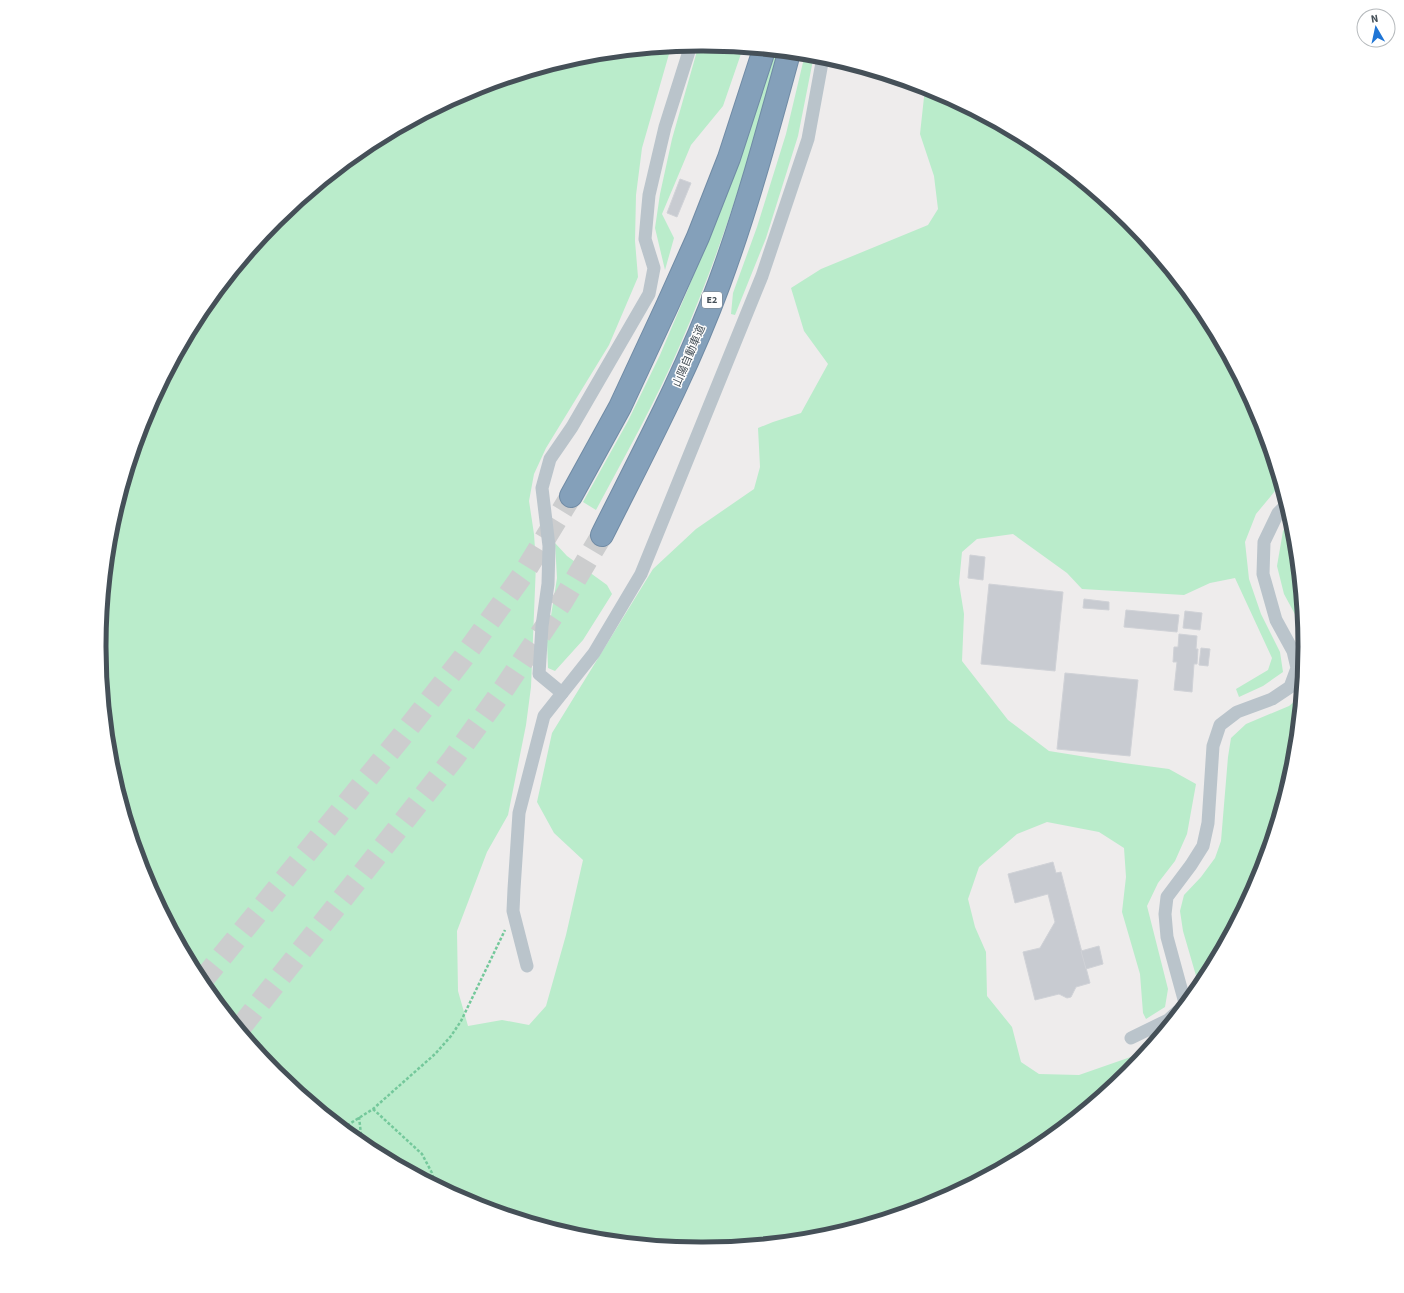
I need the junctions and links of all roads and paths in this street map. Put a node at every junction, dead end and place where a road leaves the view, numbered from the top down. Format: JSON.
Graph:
{"nodes":[{"id":1,"x":689,"y":51,"type":"edge"},
{"id":2,"x":763,"y":54,"type":"edge"},
{"id":3,"x":788,"y":57,"type":"edge"},
{"id":4,"x":822,"y":63,"type":"edge"},
{"id":5,"x":571,"y":496,"type":"tunnel mouth"},
{"id":6,"x":1281,"y":510,"type":"edge"},
{"id":7,"x":602,"y":535,"type":"tunnel mouth"},
{"id":8,"x":1297,"y":668,"type":"edge"},
{"id":9,"x":1297,"y":668,"type":"edge"},
{"id":10,"x":562,"y":693,"type":"junction"},
{"id":11,"x":513,"y":911,"type":"junction"},
{"id":12,"x":527,"y":966,"type":"dead end"},
{"id":13,"x":1183,"y":996,"type":"edge"},
{"id":14,"x":1163,"y":1022,"type":"edge"},
{"id":15,"x":1131,"y":1038,"type":"dead end"},
{"id":16,"x":373,"y":1109,"type":"junction"},
{"id":17,"x":359,"y":1117,"type":"junction"},
{"id":18,"x":347,"y":1125,"type":"edge"},
{"id":19,"x":361,"y":1135,"type":"edge"},
{"id":20,"x":433,"y":1178,"type":"edge"}],
"edges":[{"from":1,"to":10,"type":"street"},
{"from":2,"to":5,"type":"highway"},
{"from":3,"to":7,"type":"highway","name":"山陽自動車道","number":"E2"},
{"from":4,"to":10,"type":"street"},
{"from":6,"to":8,"type":"street"},
{"from":9,"to":13,"type":"street"},
{"from":10,"to":11,"type":"street"},
{"from":11,"to":12,"type":"street"},
{"from":11,"to":16,"type":"path"},
{"from":14,"to":15,"type":"street"},
{"from":16,"to":17,"type":"path"},
{"from":16,"to":20,"type":"path"},
{"from":17,"to":18,"type":"path"},
{"from":17,"to":19,"type":"path"}]}
